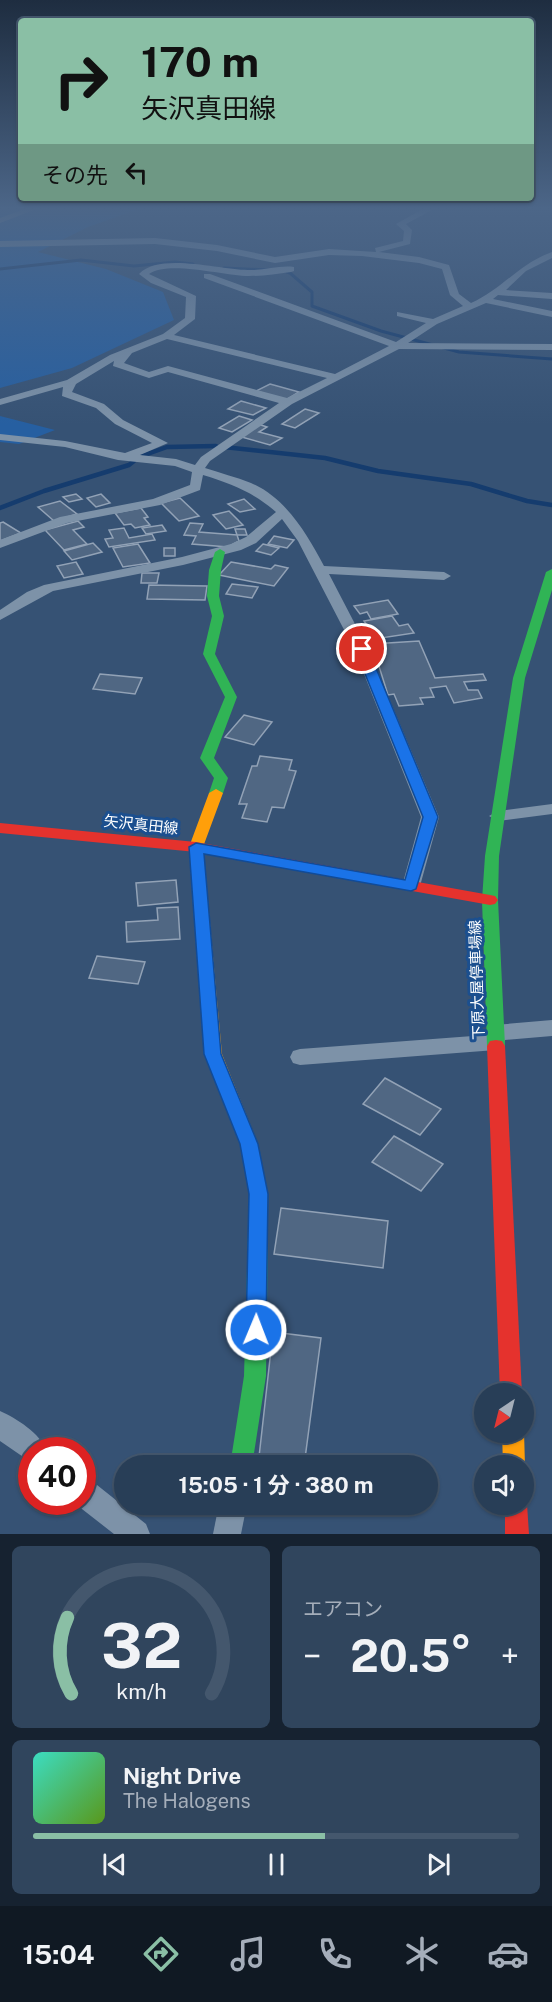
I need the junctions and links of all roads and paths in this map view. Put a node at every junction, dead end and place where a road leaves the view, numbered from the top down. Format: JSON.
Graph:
{"nodes":[{"id":1,"x":157,"y":282,"type":"edge"},
{"id":2,"x":224,"y":282,"type":"edge"},
{"id":3,"x":451,"y":282,"type":"edge"},
{"id":4,"x":511,"y":282,"type":"edge"},
{"id":5,"x":495,"y":292,"type":"junction"},
{"id":6,"x":552,"y":296,"type":"edge"},
{"id":7,"x":485,"y":300,"type":"junction"},
{"id":8,"x":469,"y":306,"type":"junction"},
{"id":9,"x":400,"y":314,"type":"dead end"},
{"id":10,"x":552,"y":314,"type":"edge"},
{"id":11,"x":434,"y":322,"type":"junction"},
{"id":12,"x":166,"y":336,"type":"junction"},
{"id":13,"x":397,"y":346,"type":"junction"},
{"id":14,"x":552,"y":346,"type":"edge"},
{"id":15,"x":129,"y":351,"type":"junction"},
{"id":16,"x":336,"y":377,"type":"junction"},
{"id":17,"x":71,"y":382,"type":"junction"},
{"id":18,"x":0,"y":402,"type":"edge"},
{"id":19,"x":288,"y":402,"type":"junction"},
{"id":20,"x":0,"y":437,"type":"edge"},
{"id":21,"x":126,"y":457,"type":"junction"},
{"id":22,"x":198,"y":471,"type":"junction"},
{"id":23,"x":283,"y":512,"type":"junction"},
{"id":24,"x":0,"y":544,"type":"edge"},
{"id":25,"x":220,"y":552,"type":"junction"},
{"id":26,"x":321,"y":570,"type":"junction"},
{"id":27,"x":552,"y":572,"type":"edge"},
{"id":28,"x":444,"y":576,"type":"dead end"},
{"id":29,"x":0,"y":616,"type":"edge"},
{"id":30,"x":552,"y":809,"type":"edge"},
{"id":31,"x":498,"y":816,"type":"junction"},
{"id":32,"x":0,"y":828,"type":"edge"},
{"id":33,"x":196,"y":847,"type":"junction"},
{"id":34,"x":411,"y":886,"type":"junction"},
{"id":35,"x":490,"y":900,"type":"junction"},
{"id":36,"x":552,"y":1028,"type":"edge"},
{"id":37,"x":496,"y":1037,"type":"junction"},
{"id":38,"x":300,"y":1057,"type":"dead end"},
{"id":39,"x":511,"y":1383,"type":"edge"},
{"id":40,"x":0,"y":1424,"type":"edge"},
{"id":41,"x":18,"y":1438,"type":"edge"},
{"id":42,"x":243,"y":1455,"type":"edge"},
{"id":43,"x":96,"y":1502,"type":"edge"},
{"id":44,"x":231,"y":1515,"type":"edge"},
{"id":45,"x":516,"y":1515,"type":"edge"},
{"id":46,"x":136,"y":1534,"type":"edge"},
{"id":47,"x":227,"y":1534,"type":"edge"},
{"id":48,"x":517,"y":1534,"type":"edge"}],
"edges":[{"from":1,"to":12,"type":"street"},
{"from":2,"to":13,"type":"street"},
{"from":3,"to":8,"type":"street"},
{"from":4,"to":5,"type":"street"},
{"from":5,"to":6,"type":"street"},
{"from":5,"to":7,"type":"street"},
{"from":7,"to":8,"type":"street"},
{"from":7,"to":10,"type":"street"},
{"from":8,"to":11,"type":"street"},
{"from":9,"to":11,"type":"street"},
{"from":11,"to":13,"type":"street"},
{"from":12,"to":15,"type":"street"},
{"from":12,"to":16,"type":"street"},
{"from":13,"to":14,"type":"street"},
{"from":13,"to":16,"type":"street"},
{"from":15,"to":17,"type":"street"},
{"from":15,"to":19,"type":"street"},
{"from":16,"to":19,"type":"street"},
{"from":17,"to":18,"type":"street"},
{"from":17,"to":21,"type":"street"},
{"from":19,"to":22,"type":"street"},
{"from":20,"to":21,"type":"street"},
{"from":21,"to":22,"type":"street"},
{"from":22,"to":23,"type":"street"},
{"from":22,"to":24,"type":"street"},
{"from":23,"to":25,"type":"street"},
{"from":23,"to":26,"type":"street"},
{"from":25,"to":29,"type":"street"},
{"from":25,"to":33,"type":"main road"},
{"from":26,"to":28,"type":"street"},
{"from":26,"to":34,"type":"street"},
{"from":27,"to":31,"type":"main road","name":"下原大屋停車場線"},
{"from":30,"to":31,"type":"street"},
{"from":31,"to":35,"type":"main road","name":"下原大屋停車場線"},
{"from":32,"to":33,"type":"main road","name":"矢沢真田線"},
{"from":33,"to":34,"type":"main road","name":"矢沢真田線"},
{"from":33,"to":42,"type":"main road"},
{"from":34,"to":35,"type":"main road","name":"矢沢真田線"},
{"from":35,"to":37,"type":"main road","name":"下原大屋停車場線"},
{"from":36,"to":37,"type":"street"},
{"from":37,"to":38,"type":"street"},
{"from":37,"to":39,"type":"main road","name":"下原大屋停車場線"},
{"from":40,"to":41,"type":"street"},
{"from":43,"to":46,"type":"street"},
{"from":44,"to":47,"type":"street"},
{"from":45,"to":48,"type":"main road"}]}
